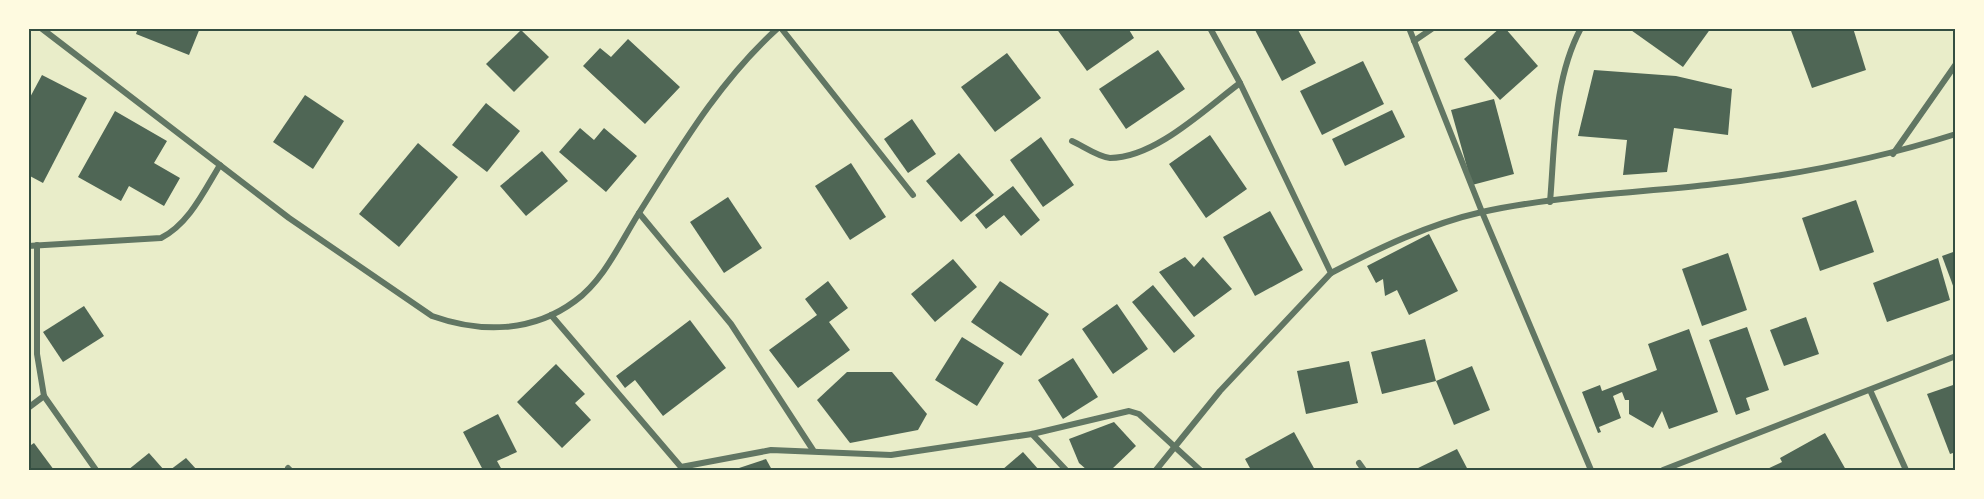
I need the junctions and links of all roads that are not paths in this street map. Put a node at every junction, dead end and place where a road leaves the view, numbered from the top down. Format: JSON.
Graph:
{"nodes":[{"id":1,"x":41,"y":28,"type":"edge"},
{"id":2,"x":780,"y":28,"type":"edge"},
{"id":3,"x":1210,"y":28,"type":"edge"},
{"id":4,"x":1409,"y":28,"type":"edge"},
{"id":5,"x":1433,"y":28,"type":"edge"},
{"id":6,"x":1581,"y":28,"type":"edge"},
{"id":7,"x":1414,"y":41,"type":"junction"},
{"id":8,"x":1956,"y":64,"type":"edge"},
{"id":9,"x":1240,"y":84,"type":"junction"},
{"id":10,"x":1956,"y":134,"type":"edge"},
{"id":11,"x":1072,"y":141,"type":"dead end"},
{"id":12,"x":1893,"y":154,"type":"junction"},
{"id":13,"x":220,"y":165,"type":"junction"},
{"id":14,"x":913,"y":195,"type":"dead end"},
{"id":15,"x":1550,"y":202,"type":"junction"},
{"id":16,"x":1482,"y":212,"type":"junction"},
{"id":17,"x":639,"y":213,"type":"junction"},
{"id":18,"x":37,"y":245,"type":"junction"},
{"id":19,"x":28,"y":246,"type":"edge"},
{"id":20,"x":1331,"y":273,"type":"junction"},
{"id":21,"x":551,"y":315,"type":"junction"},
{"id":22,"x":1956,"y":357,"type":"edge"},
{"id":23,"x":1870,"y":390,"type":"junction"},
{"id":24,"x":44,"y":396,"type":"junction"},
{"id":25,"x":28,"y":408,"type":"edge"},
{"id":26,"x":1032,"y":434,"type":"junction"},
{"id":27,"x":1176,"y":447,"type":"junction"},
{"id":28,"x":813,"y":450,"type":"junction"},
{"id":29,"x":1359,"y":463,"type":"dead end"},
{"id":30,"x":678,"y":469,"type":"edge"},
{"id":31,"x":96,"y":471,"type":"edge"},
{"id":32,"x":1066,"y":471,"type":"edge"},
{"id":33,"x":1156,"y":471,"type":"edge"},
{"id":34,"x":1200,"y":471,"type":"edge"},
{"id":35,"x":1364,"y":471,"type":"edge"},
{"id":36,"x":1591,"y":471,"type":"edge"},
{"id":37,"x":1663,"y":471,"type":"edge"},
{"id":38,"x":1906,"y":471,"type":"edge"}],
"edges":[{"from":1,"to":13,"type":"street"},
{"from":2,"to":14,"type":"street"},
{"from":2,"to":17,"type":"street"},
{"from":3,"to":9,"type":"street"},
{"from":4,"to":7,"type":"street"},
{"from":5,"to":7,"type":"street"},
{"from":6,"to":15,"type":"street"},
{"from":7,"to":16,"type":"street"},
{"from":8,"to":12,"type":"street"},
{"from":9,"to":11,"type":"street"},
{"from":9,"to":20,"type":"street"},
{"from":10,"to":12,"type":"street"},
{"from":12,"to":15,"type":"street"},
{"from":13,"to":18,"type":"street"},
{"from":13,"to":21,"type":"street"},
{"from":15,"to":16,"type":"street"},
{"from":16,"to":20,"type":"street"},
{"from":16,"to":36,"type":"street"},
{"from":17,"to":21,"type":"street"},
{"from":17,"to":28,"type":"street"},
{"from":18,"to":19,"type":"street"},
{"from":18,"to":24,"type":"street"},
{"from":20,"to":27,"type":"street"},
{"from":21,"to":30,"type":"street"},
{"from":22,"to":23,"type":"street"},
{"from":23,"to":37,"type":"street"},
{"from":23,"to":38,"type":"street"},
{"from":24,"to":25,"type":"street"},
{"from":24,"to":31,"type":"street"},
{"from":26,"to":27,"type":"street"},
{"from":26,"to":28,"type":"street"},
{"from":26,"to":32,"type":"street"},
{"from":27,"to":33,"type":"street"},
{"from":27,"to":34,"type":"street"},
{"from":28,"to":30,"type":"street"},
{"from":29,"to":35,"type":"street"}]}
